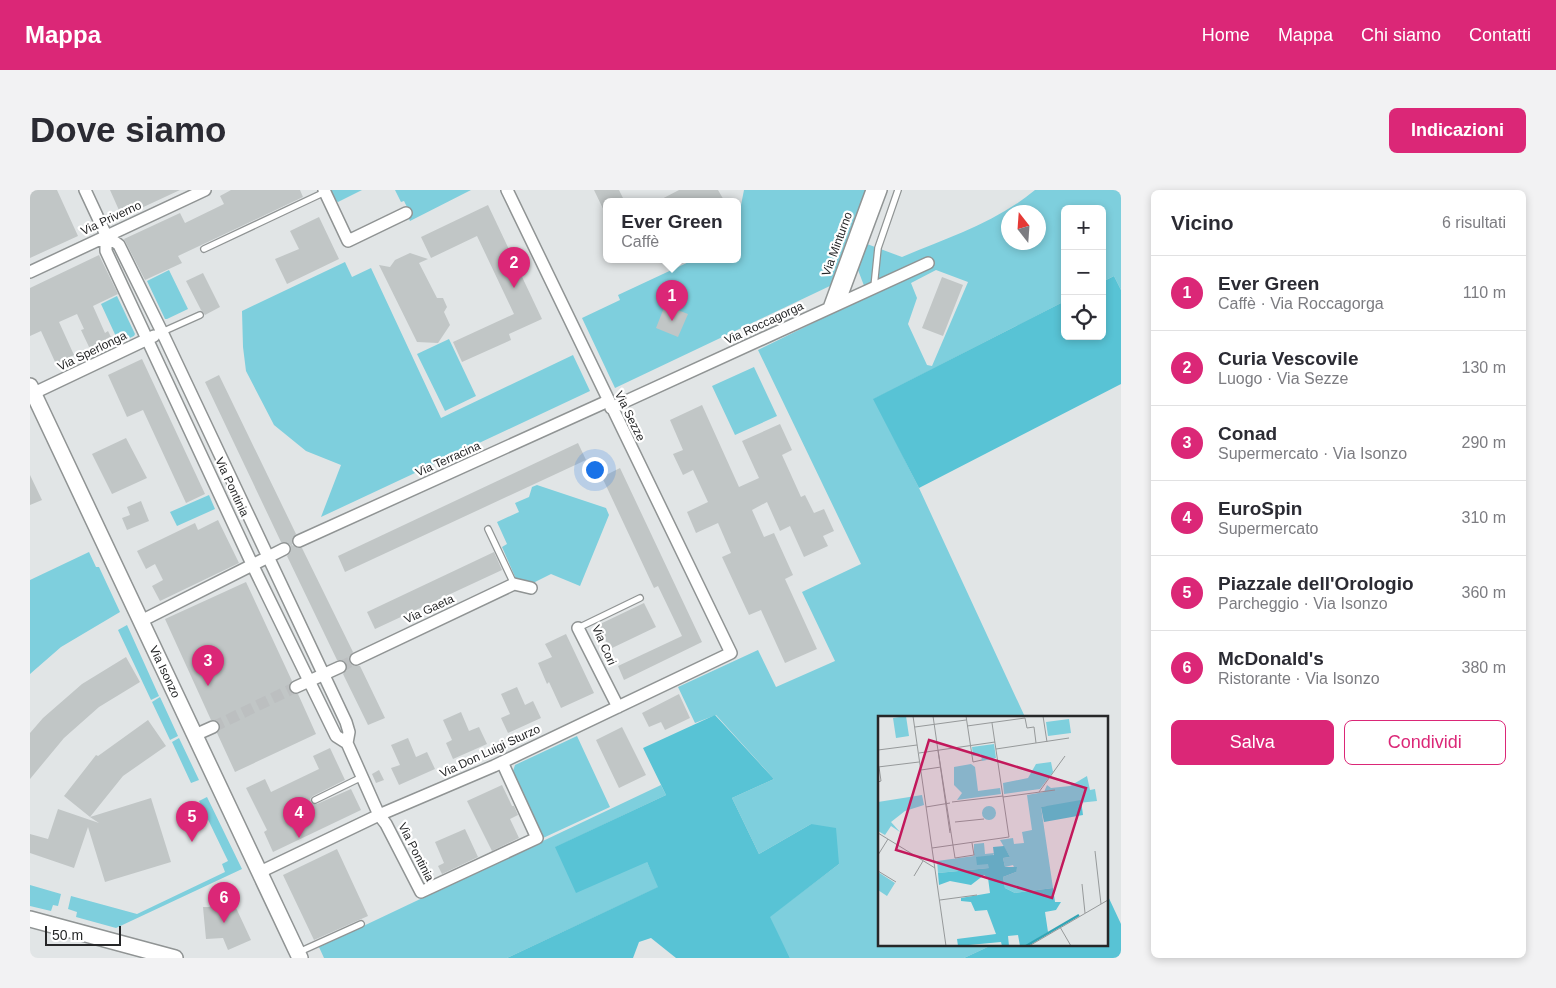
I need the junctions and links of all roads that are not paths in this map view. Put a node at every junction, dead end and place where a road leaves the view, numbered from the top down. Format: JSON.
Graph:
{"nodes":[{"id":1,"x":85,"y":190,"type":"edge"},
{"id":2,"x":205,"y":190,"type":"edge"},
{"id":3,"x":507,"y":190,"type":"edge"},
{"id":4,"x":872,"y":190,"type":"edge"},
{"id":5,"x":881,"y":190,"type":"edge"},
{"id":6,"x":898,"y":190,"type":"edge"},
{"id":7,"x":325,"y":191,"type":"edge"},
{"id":8,"x":406,"y":212,"type":"dead end"},
{"id":9,"x":106,"y":235,"type":"junction"},
{"id":10,"x":204,"y":249,"type":"dead end"},
{"id":11,"x":928,"y":263,"type":"dead end"},
{"id":12,"x":30,"y":272,"type":"edge"},
{"id":13,"x":874,"y":287,"type":"junction"},
{"id":14,"x":834,"y":306,"type":"junction"},
{"id":15,"x":200,"y":315,"type":"dead end"},
{"id":16,"x":162,"y":332,"type":"junction"},
{"id":17,"x":148,"y":339,"type":"junction"},
{"id":18,"x":32,"y":390,"type":"edge"},
{"id":19,"x":610,"y":404,"type":"junction"},
{"id":20,"x":488,"y":529,"type":"dead end"},
{"id":21,"x":299,"y":542,"type":"dead end"},
{"id":22,"x":284,"y":549,"type":"dead end"},
{"id":23,"x":268,"y":556,"type":"junction"},
{"id":24,"x":252,"y":564,"type":"junction"},
{"id":25,"x":514,"y":584,"type":"junction"},
{"id":26,"x":531,"y":588,"type":"dead end"},
{"id":27,"x":640,"y":598,"type":"dead end"},
{"id":28,"x":141,"y":621,"type":"junction"},
{"id":29,"x":578,"y":628,"type":"joint"},
{"id":30,"x":731,"y":653,"type":"joint"},
{"id":31,"x":356,"y":659,"type":"tunnel mouth"},
{"id":32,"x":340,"y":666,"type":"tunnel mouth"},
{"id":33,"x":324,"y":674,"type":"junction"},
{"id":34,"x":309,"y":681,"type":"junction"},
{"id":35,"x":296,"y":687,"type":"tunnel mouth"},
{"id":36,"x":618,"y":707,"type":"junction"},
{"id":37,"x":213,"y":727,"type":"tunnel mouth"},
{"id":38,"x":195,"y":735,"type":"junction"},
{"id":39,"x":347,"y":743,"type":"junction"},
{"id":40,"x":502,"y":762,"type":"junction"},
{"id":41,"x":362,"y":777,"type":"junction"},
{"id":42,"x":315,"y":800,"type":"dead end"},
{"id":43,"x":379,"y":816,"type":"junction"},
{"id":44,"x":260,"y":872,"type":"junction"},
{"id":45,"x":30,"y":919,"type":"edge"},
{"id":46,"x":361,"y":924,"type":"dead end"},
{"id":47,"x":299,"y":955,"type":"edge"},
{"id":48,"x":175,"y":958,"type":"edge"}],
"edges":[{"from":1,"to":9,"type":"street","name":"Via Pontinia"},
{"from":2,"to":9,"type":"street","name":"Via Priverno"},
{"from":3,"to":19,"type":"street","name":"Via Sezze"},
{"from":4,"to":14,"type":"street","name":"Via Minturno"},
{"from":5,"to":14,"type":"street","name":"Via Minturno"},
{"from":6,"to":13,"type":"lane"},
{"from":7,"to":8,"type":"street"},
{"from":7,"to":10,"type":"lane"},
{"from":9,"to":12,"type":"street","name":"Via Priverno"},
{"from":9,"to":16,"type":"street","name":"Via Pontinia"},
{"from":9,"to":17,"type":"street","name":"Via Pontinia"},
{"from":11,"to":13,"type":"street","name":"Via Roccagorga"},
{"from":13,"to":14,"type":"street","name":"Via Roccagorga"},
{"from":14,"to":19,"type":"street","name":"Via Roccagorga"},
{"from":15,"to":16,"type":"lane"},
{"from":16,"to":17,"type":"street","name":"Via Sperlonga"},
{"from":16,"to":23,"type":"street","name":"Via Pontinia"},
{"from":17,"to":18,"type":"street","name":"Via Sperlonga"},
{"from":17,"to":24,"type":"street","name":"Via Pontinia"},
{"from":18,"to":28,"type":"main road","name":"Via Isonzo"},
{"from":19,"to":21,"type":"street","name":"Via Terracina"},
{"from":19,"to":30,"type":"street","name":"Via Sezze"},
{"from":20,"to":25,"type":"lane"},
{"from":22,"to":23,"type":"street"},
{"from":23,"to":24,"type":"street"},
{"from":23,"to":33,"type":"street","name":"Via Pontinia"},
{"from":24,"to":28,"type":"street"},
{"from":24,"to":34,"type":"street","name":"Via Pontinia"},
{"from":25,"to":26,"type":"street"},
{"from":25,"to":31,"type":"street","name":"Via Gaeta"},
{"from":27,"to":29,"type":"lane","name":"Via Cori"},
{"from":28,"to":38,"type":"main road","name":"Via Isonzo"},
{"from":29,"to":36,"type":"street","name":"Via Cori"},
{"from":30,"to":36,"type":"street","name":"Via Don Luigi Sturzo"},
{"from":32,"to":33,"type":"street"},
{"from":33,"to":34,"type":"street"},
{"from":33,"to":39,"type":"street","name":"Via Pontinia"},
{"from":34,"to":35,"type":"street"},
{"from":34,"to":39,"type":"street","name":"Via Pontinia"},
{"from":36,"to":40,"type":"street","name":"Via Don Luigi Sturzo"},
{"from":37,"to":38,"type":"street"},
{"from":38,"to":44,"type":"main road","name":"Via Isonzo"},
{"from":39,"to":41,"type":"street","name":"Via Pontinia"},
{"from":40,"to":43,"type":"street","name":"Via Don Luigi Sturzo"},
{"from":40,"to":43,"type":"street","name":"Via Pontinia"},
{"from":41,"to":42,"type":"lane"},
{"from":41,"to":43,"type":"street","name":"Via Pontinia"},
{"from":43,"to":44,"type":"street","name":"Via Don Luigi Sturzo"},
{"from":44,"to":47,"type":"main road","name":"Via Isonzo"},
{"from":45,"to":48,"type":"main road"},
{"from":46,"to":47,"type":"lane"}]}
